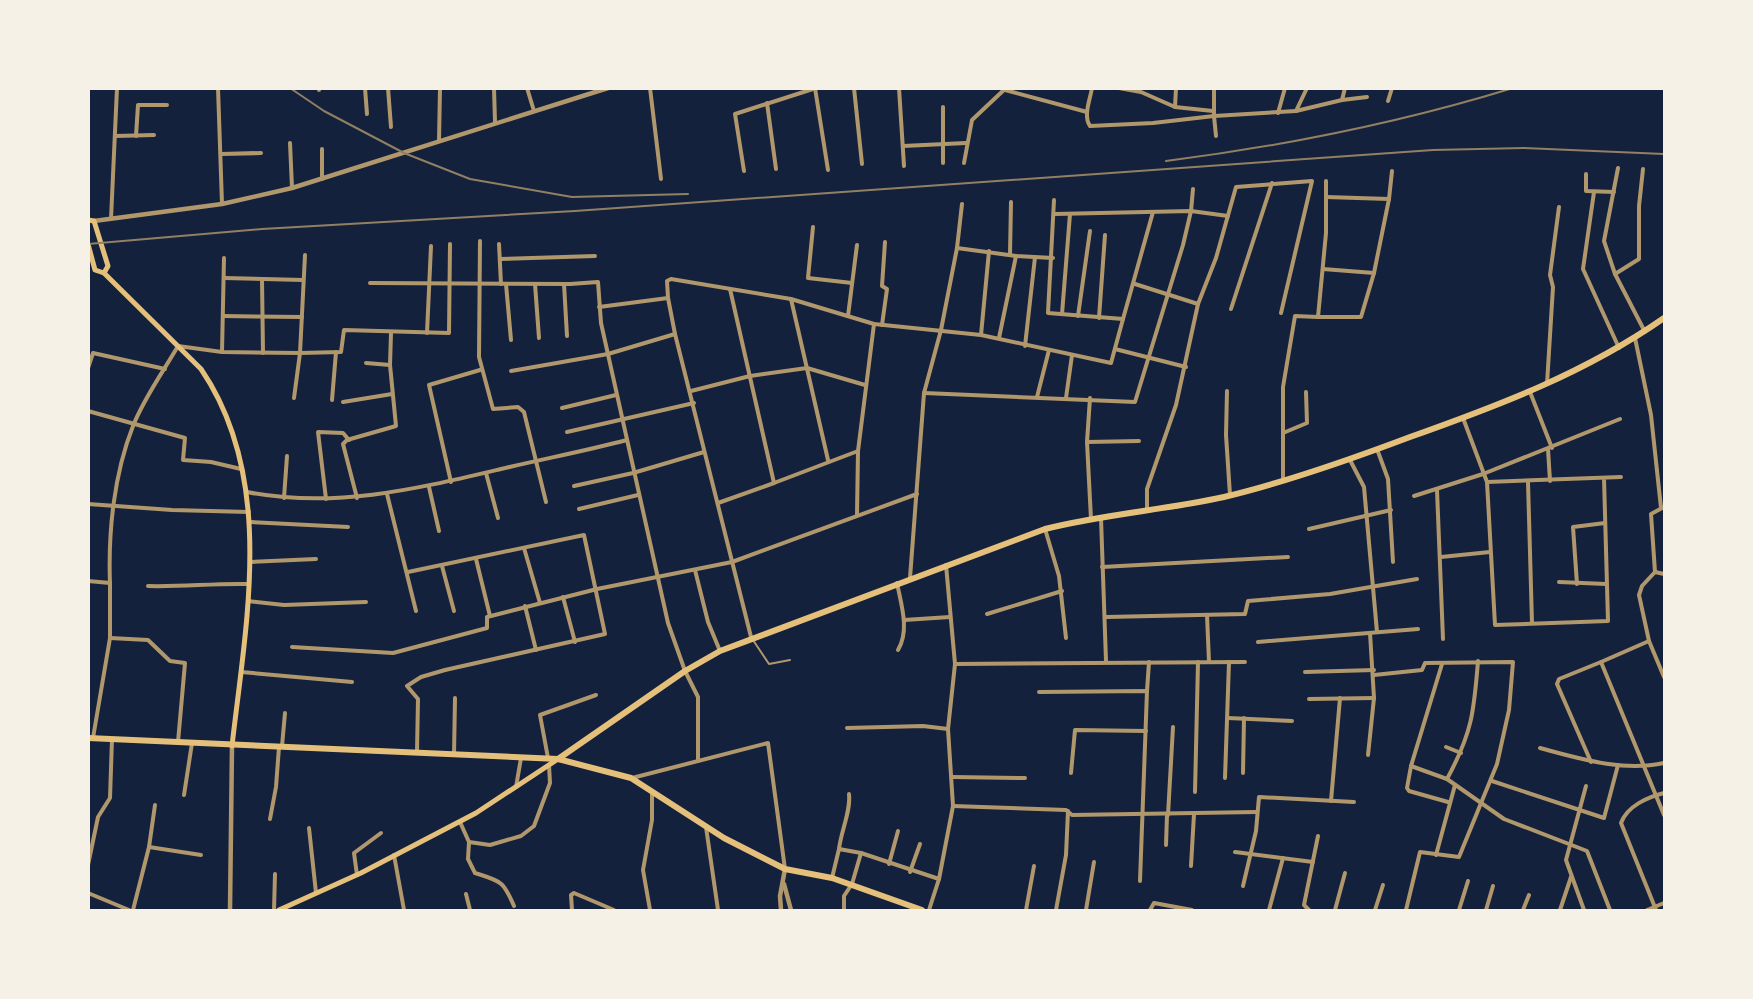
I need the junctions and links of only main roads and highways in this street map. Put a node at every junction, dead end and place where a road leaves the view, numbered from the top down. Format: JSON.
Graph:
{"nodes":[{"id":1,"x":91,"y":221,"type":"edge"},
{"id":2,"x":88,"y":244,"type":"edge"},
{"id":3,"x":104,"y":273,"type":"junction"},
{"id":4,"x":1665,"y":318,"type":"edge"},
{"id":5,"x":91,"y":738,"type":"edge"},
{"id":6,"x":232,"y":746,"type":"junction"},
{"id":7,"x":558,"y":759,"type":"junction"},
{"id":8,"x":548,"y":762,"type":"junction"},
{"id":9,"x":279,"y":910,"type":"edge"},
{"id":10,"x":922,"y":910,"type":"edge"}],
"edges":[{"from":1,"to":3,"type":"main road"},
{"from":2,"to":3,"type":"main road"},
{"from":3,"to":6,"type":"main road"},
{"from":4,"to":7,"type":"main road"},
{"from":5,"to":6,"type":"main road"},
{"from":6,"to":8,"type":"main road"},
{"from":7,"to":8,"type":"main road"},
{"from":7,"to":10,"type":"main road"},
{"from":8,"to":9,"type":"main road"}]}
